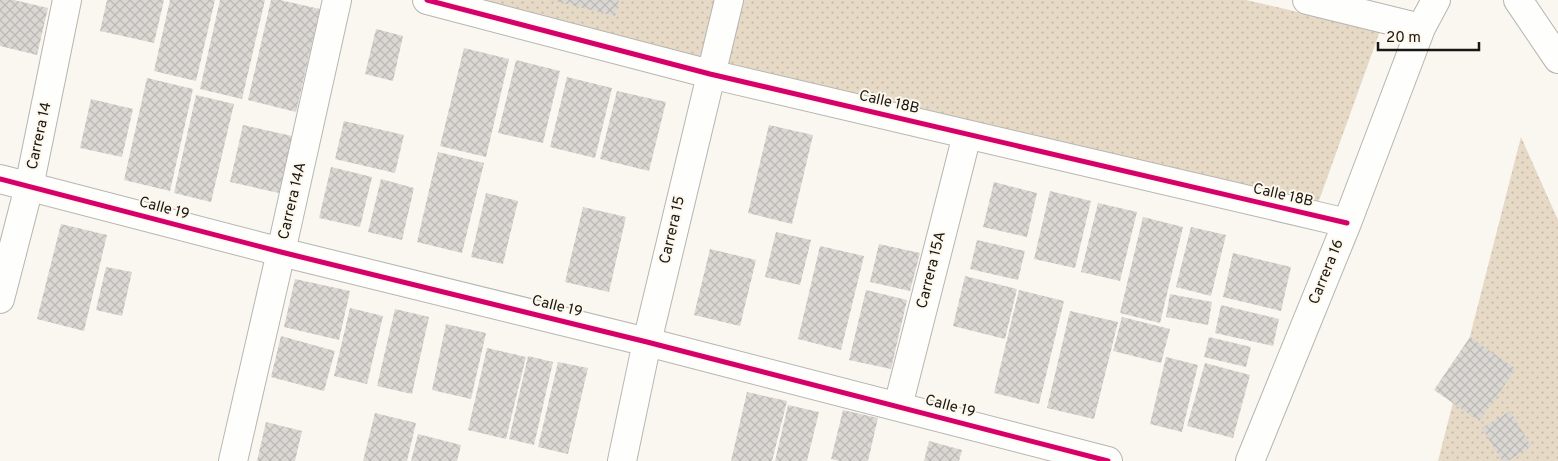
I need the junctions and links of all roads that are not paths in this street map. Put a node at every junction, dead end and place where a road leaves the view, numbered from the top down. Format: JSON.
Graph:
{"nodes":[{"id":1,"x":67,"y":0,"type":"edge"},
{"id":2,"x":338,"y":0,"type":"edge"},
{"id":3,"x":427,"y":0,"type":"edge"},
{"id":4,"x":729,"y":0,"type":"edge"},
{"id":5,"x":1307,"y":0,"type":"edge"},
{"id":6,"x":1436,"y":0,"type":"edge"},
{"id":7,"x":1518,"y":0,"type":"edge"},
{"id":8,"x":1421,"y":28,"type":"junction"},
{"id":9,"x":1558,"y":59,"type":"edge"},
{"id":10,"x":710,"y":74,"type":"junction"},
{"id":11,"x":967,"y":135,"type":"junction"},
{"id":12,"x":0,"y":179,"type":"edge"},
{"id":13,"x":29,"y":187,"type":"junction"},
{"id":14,"x":1347,"y":223,"type":"junction"},
{"id":15,"x":281,"y":252,"type":"junction"},
{"id":16,"x":0,"y":299,"type":"edge"},
{"id":17,"x":647,"y":342,"type":"junction"},
{"id":18,"x":898,"y":406,"type":"junction"},
{"id":19,"x":232,"y":461,"type":"edge"},
{"id":20,"x":622,"y":461,"type":"edge"},
{"id":21,"x":1108,"y":461,"type":"edge"},
{"id":22,"x":1250,"y":461,"type":"edge"}],
"edges":[{"from":1,"to":13,"type":"street","name":"Carrera 14"},
{"from":2,"to":15,"type":"street","name":"Carrera 14A"},
{"from":3,"to":10,"type":"street","name":"Calle 18B"},
{"from":4,"to":10,"type":"street","name":"Carrera 15"},
{"from":5,"to":8,"type":"street"},
{"from":6,"to":8,"type":"street","name":"Carrera 16"},
{"from":7,"to":9,"type":"street"},
{"from":8,"to":14,"type":"street","name":"Carrera 16"},
{"from":10,"to":11,"type":"street","name":"Calle 18B"},
{"from":10,"to":17,"type":"street","name":"Carrera 15"},
{"from":11,"to":14,"type":"street","name":"Calle 18B"},
{"from":11,"to":18,"type":"street","name":"Carrera 15A"},
{"from":12,"to":13,"type":"street","name":"Calle 19"},
{"from":13,"to":15,"type":"street","name":"Calle 19"},
{"from":13,"to":16,"type":"street","name":"Carrera 14"},
{"from":14,"to":22,"type":"street","name":"Carrera 16"},
{"from":15,"to":17,"type":"street","name":"Calle 19"},
{"from":15,"to":19,"type":"street","name":"Carrera 14A"},
{"from":17,"to":18,"type":"street","name":"Calle 19"},
{"from":17,"to":20,"type":"street","name":"Carrera 15"},
{"from":18,"to":21,"type":"street","name":"Calle 19"}]}
